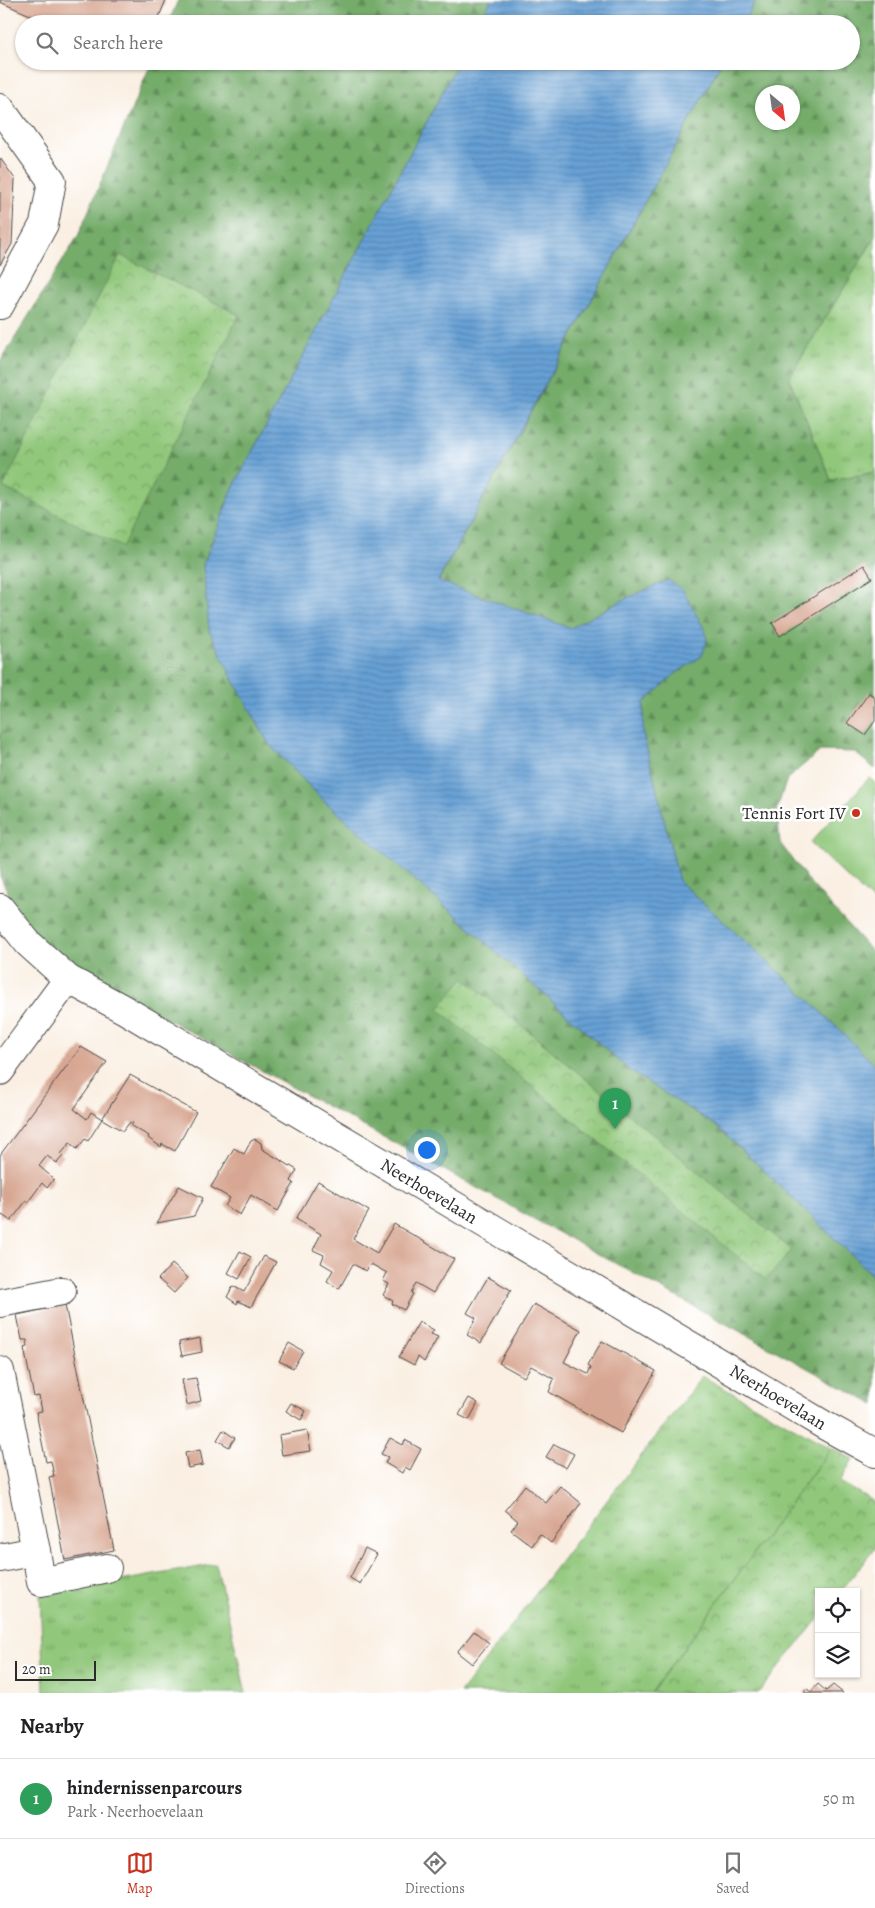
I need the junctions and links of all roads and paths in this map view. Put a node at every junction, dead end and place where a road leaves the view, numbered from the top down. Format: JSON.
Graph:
{"nodes":[{"id":1,"x":0,"y":108,"type":"edge"},
{"id":2,"x":0,"y":305,"type":"edge"},
{"id":3,"x":0,"y":908,"type":"edge"},
{"id":4,"x":68,"y":979,"type":"junction"},
{"id":5,"x":0,"y":1071,"type":"edge"},
{"id":6,"x":62,"y":1291,"type":"dead end"},
{"id":7,"x":0,"y":1303,"type":"edge"},
{"id":8,"x":0,"y":1371,"type":"edge"},
{"id":9,"x":875,"y":1453,"type":"edge"},
{"id":10,"x":36,"y":1552,"type":"junction"},
{"id":11,"x":0,"y":1558,"type":"edge"},
{"id":12,"x":107,"y":1568,"type":"dead end"}],
"edges":[{"from":1,"to":2,"type":"street"},
{"from":3,"to":4,"type":"street","name":"Neerhoevelaan"},
{"from":4,"to":5,"type":"street"},
{"from":4,"to":9,"type":"street","name":"Neerhoevelaan"},
{"from":6,"to":7,"type":"street"},
{"from":8,"to":10,"type":"street"},
{"from":10,"to":11,"type":"street"},
{"from":10,"to":12,"type":"street"}]}
